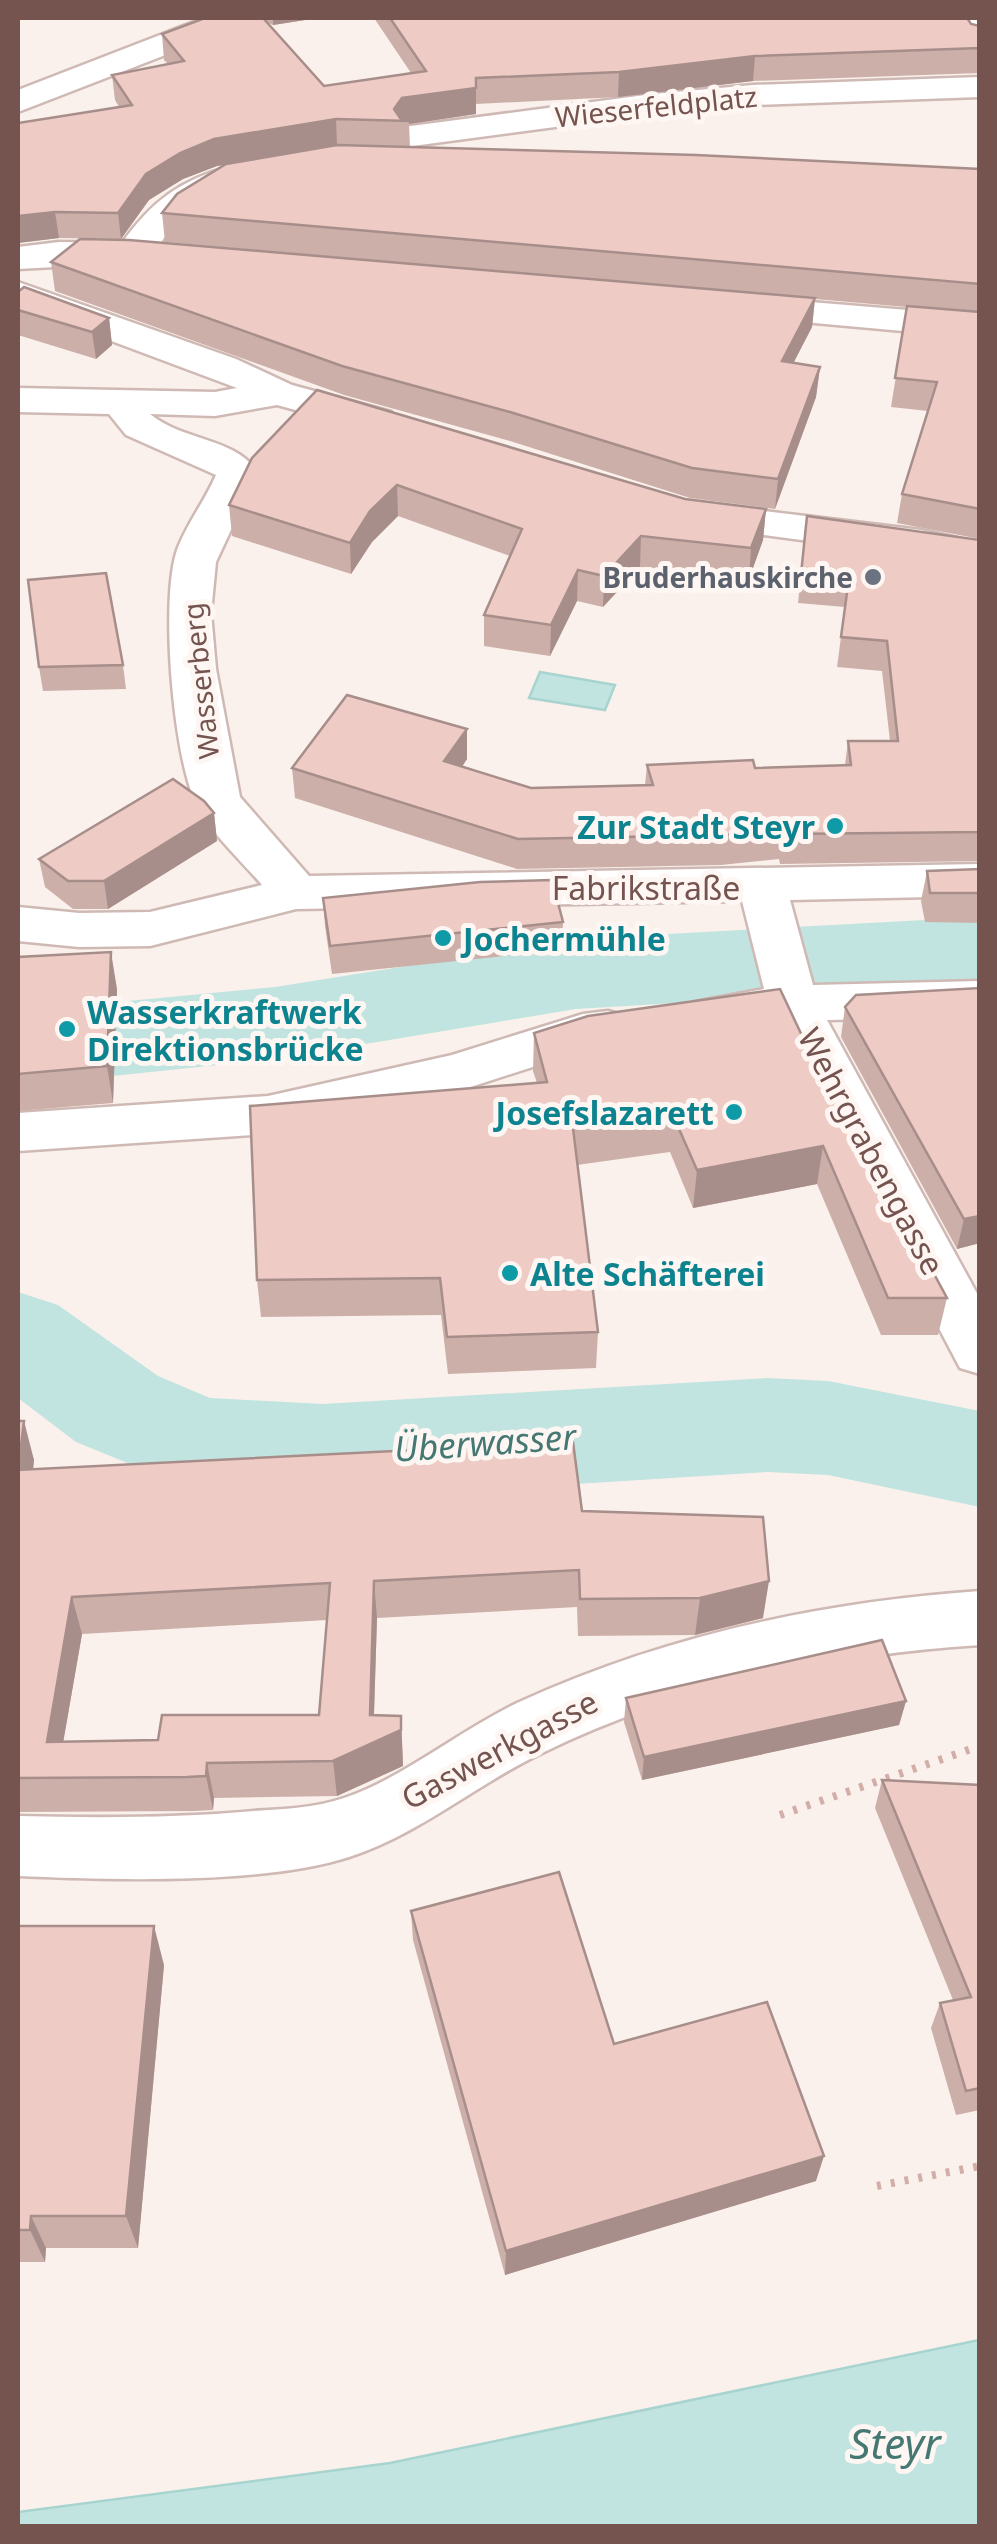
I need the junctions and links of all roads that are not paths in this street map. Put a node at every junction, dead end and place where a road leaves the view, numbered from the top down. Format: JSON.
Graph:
{"nodes":[{"id":1,"x":232,"y":18,"type":"edge"},
{"id":2,"x":970,"y":18,"type":"edge"},
{"id":3,"x":980,"y":38,"type":"edge"},
{"id":4,"x":980,"y":88,"type":"edge"},
{"id":5,"x":18,"y":102,"type":"edge"},
{"id":6,"x":457,"y":162,"type":"edge"},
{"id":7,"x":304,"y":165,"type":"junction"},
{"id":8,"x":121,"y":254,"type":"junction"},
{"id":9,"x":18,"y":258,"type":"edge"},
{"id":10,"x":172,"y":258,"type":"edge"},
{"id":11,"x":18,"y":293,"type":"edge"},
{"id":12,"x":703,"y":304,"type":"edge"},
{"id":13,"x":980,"y":327,"type":"edge"},
{"id":14,"x":278,"y":394,"type":"junction"},
{"id":15,"x":18,"y":400,"type":"edge"},
{"id":16,"x":124,"y":402,"type":"junction"},
{"id":17,"x":406,"y":428,"type":"edge"},
{"id":18,"x":646,"y":502,"type":"edge"},
{"id":19,"x":980,"y":556,"type":"edge"},
{"id":20,"x":980,"y":880,"type":"edge"},
{"id":21,"x":296,"y":893,"type":"junction"},
{"id":22,"x":764,"y":899,"type":"junction"},
{"id":23,"x":18,"y":924,"type":"edge"},
{"id":24,"x":790,"y":996,"type":"junction"},
{"id":25,"x":980,"y":999,"type":"edge"},
{"id":26,"x":18,"y":1132,"type":"edge"},
{"id":27,"x":980,"y":1352,"type":"edge"},
{"id":28,"x":980,"y":1618,"type":"edge"},
{"id":29,"x":18,"y":1846,"type":"edge"}],
"edges":[{"from":1,"to":5,"type":"street"},
{"from":2,"to":3,"type":"street"},
{"from":4,"to":7,"type":"street","name":"Wieserfeldplatz"},
{"from":6,"to":7,"type":"street","name":"Wieserfeldplatz"},
{"from":7,"to":8,"type":"street","name":"Wieserfeldplatz"},
{"from":8,"to":9,"type":"street"},
{"from":8,"to":10,"type":"street"},
{"from":11,"to":14,"type":"street"},
{"from":12,"to":13,"type":"street"},
{"from":14,"to":16,"type":"street"},
{"from":14,"to":17,"type":"street"},
{"from":15,"to":16,"type":"street"},
{"from":16,"to":21,"type":"street","name":"Wasserberg"},
{"from":18,"to":19,"type":"street"},
{"from":20,"to":22,"type":"street","name":"Fabrikstraße"},
{"from":21,"to":22,"type":"street","name":"Fabrikstraße"},
{"from":21,"to":23,"type":"street","name":"Fabrikstraße"},
{"from":22,"to":24,"type":"street"},
{"from":24,"to":25,"type":"street","name":"Wehrgrabengasse"},
{"from":24,"to":26,"type":"street","name":"Wehrgrabengasse"},
{"from":24,"to":27,"type":"street","name":"Wehrgrabengasse"},
{"from":28,"to":29,"type":"street","name":"Gaswerkgasse"}]}
